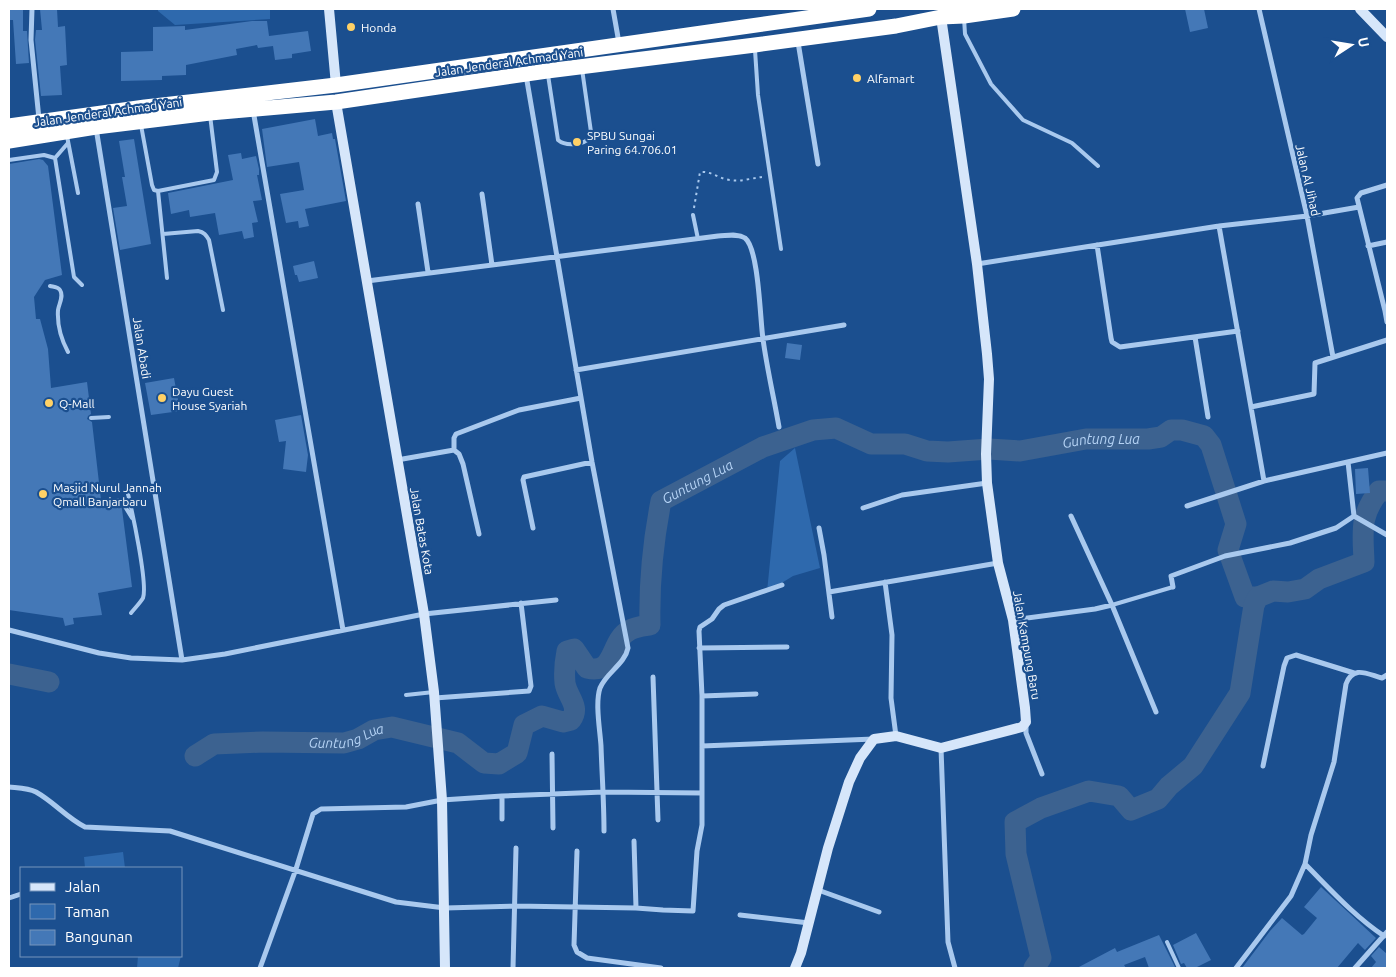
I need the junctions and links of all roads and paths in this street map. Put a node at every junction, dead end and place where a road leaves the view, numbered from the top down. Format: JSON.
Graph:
{"nodes":[{"id":1,"x":32,"y":9,"type":"edge"},
{"id":2,"x":329,"y":9,"type":"edge"},
{"id":3,"x":613,"y":9,"type":"edge"},
{"id":4,"x":869,"y":9,"type":"edge"},
{"id":5,"x":1013,"y":9,"type":"edge"},
{"id":6,"x":1259,"y":9,"type":"edge"},
{"id":7,"x":1360,"y":9,"type":"edge"},
{"id":8,"x":964,"y":16,"type":"junction"},
{"id":9,"x":941,"y":17,"type":"junction"},
{"id":10,"x":1387,"y":37,"type":"edge"},
{"id":11,"x":798,"y":39,"type":"junction"},
{"id":12,"x":619,"y":43,"type":"junction"},
{"id":13,"x":755,"y":45,"type":"junction"},
{"id":14,"x":474,"y":64,"type":"junction"},
{"id":15,"x":582,"y":67,"type":"junction"},
{"id":16,"x":547,"y":71,"type":"junction"},
{"id":17,"x":525,"y":74,"type":"junction"},
{"id":18,"x":477,"y":82,"type":"junction"},
{"id":19,"x":336,"y":85,"type":"junction"},
{"id":20,"x":336,"y":102,"type":"junction"},
{"id":21,"x":252,"y":109,"type":"junction"},
{"id":22,"x":210,"y":113,"type":"junction"},
{"id":23,"x":39,"y":122,"type":"junction"},
{"id":24,"x":140,"y":122,"type":"junction"},
{"id":25,"x":9,"y":126,"type":"edge"},
{"id":26,"x":96,"y":127,"type":"junction"},
{"id":27,"x":67,"y":137,"type":"junction"},
{"id":28,"x":9,"y":141,"type":"edge"},
{"id":29,"x":55,"y":158,"type":"junction"},
{"id":30,"x":9,"y":160,"type":"edge"},
{"id":31,"x":818,"y":164,"type":"dead end"},
{"id":32,"x":1098,"y":166,"type":"dead end"},
{"id":33,"x":770,"y":175,"type":"junction"},
{"id":34,"x":1387,"y":185,"type":"edge"},
{"id":35,"x":158,"y":191,"type":"junction"},
{"id":36,"x":78,"y":193,"type":"dead end"},
{"id":37,"x":482,"y":194,"type":"dead end"},
{"id":38,"x":418,"y":204,"type":"dead end"},
{"id":39,"x":1360,"y":206,"type":"junction"},
{"id":40,"x":693,"y":215,"type":"joint"},
{"id":41,"x":1306,"y":216,"type":"junction"},
{"id":42,"x":1219,"y":226,"type":"junction"},
{"id":43,"x":163,"y":234,"type":"junction"},
{"id":44,"x":698,"y":239,"type":"junction"},
{"id":45,"x":1387,"y":242,"type":"edge"},
{"id":46,"x":1097,"y":245,"type":"junction"},
{"id":47,"x":1368,"y":246,"type":"junction"},
{"id":48,"x":782,"y":249,"type":"dead end"},
{"id":49,"x":556,"y":257,"type":"junction"},
{"id":50,"x":977,"y":264,"type":"junction"},
{"id":51,"x":492,"y":265,"type":"junction"},
{"id":52,"x":428,"y":272,"type":"junction"},
{"id":53,"x":168,"y":278,"type":"dead end"},
{"id":54,"x":367,"y":281,"type":"junction"},
{"id":55,"x":82,"y":285,"type":"dead end"},
{"id":56,"x":50,"y":286,"type":"dead end"},
{"id":57,"x":223,"y":310,"type":"dead end"},
{"id":58,"x":1386,"y":310,"type":"edge"},
{"id":59,"x":1387,"y":322,"type":"edge"},
{"id":60,"x":844,"y":326,"type":"dead end"},
{"id":61,"x":1238,"y":331,"type":"junction"},
{"id":62,"x":1195,"y":337,"type":"junction"},
{"id":63,"x":763,"y":339,"type":"junction"},
{"id":64,"x":1387,"y":340,"type":"edge"},
{"id":65,"x":68,"y":352,"type":"dead end"},
{"id":66,"x":1333,"y":357,"type":"junction"},
{"id":67,"x":576,"y":370,"type":"junction"},
{"id":68,"x":581,"y":398,"type":"junction"},
{"id":69,"x":1251,"y":407,"type":"junction"},
{"id":70,"x":1208,"y":416,"type":"dead end"},
{"id":71,"x":91,"y":418,"type":"dead end"},
{"id":72,"x":109,"y":418,"type":"dead end"},
{"id":73,"x":779,"y":427,"type":"dead end"},
{"id":74,"x":454,"y":450,"type":"junction"},
{"id":75,"x":1387,"y":453,"type":"edge"},
{"id":76,"x":397,"y":460,"type":"junction"},
{"id":77,"x":592,"y":462,"type":"junction"},
{"id":78,"x":1348,"y":462,"type":"junction"},
{"id":79,"x":1264,"y":481,"type":"junction"},
{"id":80,"x":987,"y":483,"type":"junction"},
{"id":81,"x":128,"y":494,"type":"dead end"},
{"id":82,"x":101,"y":504,"type":"dead end"},
{"id":83,"x":1187,"y":506,"type":"dead end"},
{"id":84,"x":863,"y":508,"type":"dead end"},
{"id":85,"x":1071,"y":516,"type":"dead end"},
{"id":86,"x":1354,"y":516,"type":"junction"},
{"id":87,"x":135,"y":522,"type":"junction"},
{"id":88,"x":533,"y":528,"type":"dead end"},
{"id":89,"x":819,"y":528,"type":"dead end"},
{"id":90,"x":479,"y":534,"type":"dead end"},
{"id":91,"x":1387,"y":535,"type":"edge"},
{"id":92,"x":998,"y":563,"type":"junction"},
{"id":93,"x":885,"y":582,"type":"junction"},
{"id":94,"x":782,"y":585,"type":"dead end"},
{"id":95,"x":1173,"y":587,"type":"joint"},
{"id":96,"x":828,"y":592,"type":"junction"},
{"id":97,"x":556,"y":600,"type":"dead end"},
{"id":98,"x":521,"y":603,"type":"junction"},
{"id":99,"x":1112,"y":605,"type":"junction"},
{"id":100,"x":131,"y":613,"type":"dead end"},
{"id":101,"x":424,"y":614,"type":"junction"},
{"id":102,"x":832,"y":617,"type":"dead end"},
{"id":103,"x":1013,"y":620,"type":"junction"},
{"id":104,"x":9,"y":630,"type":"edge"},
{"id":105,"x":343,"y":630,"type":"junction"},
{"id":106,"x":787,"y":647,"type":"dead end"},
{"id":107,"x":698,"y":648,"type":"junction"},
{"id":108,"x":182,"y":660,"type":"junction"},
{"id":109,"x":1354,"y":673,"type":"junction"},
{"id":110,"x":1387,"y":675,"type":"edge"},
{"id":111,"x":654,"y":677,"type":"dead end"},
{"id":112,"x":756,"y":694,"type":"dead end"},
{"id":113,"x":406,"y":695,"type":"dead end"},
{"id":114,"x":434,"y":695,"type":"junction"},
{"id":115,"x":702,"y":696,"type":"junction"},
{"id":116,"x":1156,"y":712,"type":"dead end"},
{"id":117,"x":1026,"y":722,"type":"junction"},
{"id":118,"x":896,"y":736,"type":"junction"},
{"id":119,"x":874,"y":739,"type":"junction"},
{"id":120,"x":702,"y":746,"type":"junction"},
{"id":121,"x":941,"y":748,"type":"junction"},
{"id":122,"x":552,"y":754,"type":"dead end"},
{"id":123,"x":1263,"y":766,"type":"dead end"},
{"id":124,"x":1042,"y":774,"type":"dead end"},
{"id":125,"x":9,"y":787,"type":"edge"},
{"id":126,"x":604,"y":792,"type":"junction"},
{"id":127,"x":657,"y":792,"type":"junction"},
{"id":128,"x":702,"y":793,"type":"junction"},
{"id":129,"x":553,"y":794,"type":"junction"},
{"id":130,"x":502,"y":796,"type":"junction"},
{"id":131,"x":442,"y":800,"type":"junction"},
{"id":132,"x":502,"y":819,"type":"dead end"},
{"id":133,"x":658,"y":820,"type":"dead end"},
{"id":134,"x":553,"y":828,"type":"dead end"},
{"id":135,"x":604,"y":831,"type":"dead end"},
{"id":136,"x":634,"y":841,"type":"dead end"},
{"id":137,"x":516,"y":848,"type":"dead end"},
{"id":138,"x":577,"y":851,"type":"dead end"},
{"id":139,"x":1305,"y":864,"type":"junction"},
{"id":140,"x":296,"y":870,"type":"junction"},
{"id":141,"x":818,"y":890,"type":"junction"},
{"id":142,"x":515,"y":906,"type":"junction"},
{"id":143,"x":576,"y":906,"type":"junction"},
{"id":144,"x":445,"y":908,"type":"junction"},
{"id":145,"x":636,"y":908,"type":"junction"},
{"id":146,"x":879,"y":912,"type":"dead end"},
{"id":147,"x":740,"y":915,"type":"dead end"},
{"id":148,"x":810,"y":923,"type":"junction"},
{"id":149,"x":1385,"y":934,"type":"edge"},
{"id":150,"x":1167,"y":942,"type":"dead end"},
{"id":151,"x":260,"y":968,"type":"edge"},
{"id":152,"x":445,"y":968,"type":"edge"},
{"id":153,"x":514,"y":968,"type":"edge"},
{"id":154,"x":660,"y":968,"type":"edge"},
{"id":155,"x":799,"y":968,"type":"edge"},
{"id":156,"x":955,"y":968,"type":"edge"},
{"id":157,"x":1179,"y":968,"type":"edge"},
{"id":158,"x":1236,"y":968,"type":"edge"},
{"id":159,"x":1355,"y":968,"type":"edge"}],
"edges":[{"from":1,"to":23,"type":"street"},
{"from":2,"to":19,"type":"street"},
{"from":3,"to":12,"type":"street"},
{"from":4,"to":12,"type":"highway","name":"Jalan Jenderal Achmad Yani"},
{"from":5,"to":8,"type":"highway","name":"Jalan Jenderal Achmad Yani"},
{"from":6,"to":41,"type":"street","name":"Jalan Al Jihad"},
{"from":7,"to":10,"type":"street"},
{"from":8,"to":9,"type":"highway","name":"Jalan Jenderal Achmad Yani"},
{"from":8,"to":32,"type":"lane"},
{"from":9,"to":11,"type":"highway","name":"Jalan Jenderal Achmad Yani"},
{"from":9,"to":50,"type":"street","name":"Jalan Kampung Baru"},
{"from":11,"to":13,"type":"highway","name":"Jalan Jenderal Achmad Yani"},
{"from":11,"to":31,"type":"street"},
{"from":12,"to":14,"type":"highway","name":"Jalan Jenderal Achmad Yani"},
{"from":13,"to":15,"type":"highway","name":"Jalan Jenderal Achmad Yani"},
{"from":13,"to":33,"type":"lane"},
{"from":14,"to":18,"type":"highway"},
{"from":14,"to":19,"type":"highway","name":"Jalan Jenderal Achmad Yani"},
{"from":15,"to":16,"type":"highway","name":"Jalan Jenderal Achmad Yani"},
{"from":15,"to":16,"type":"lane"},
{"from":16,"to":17,"type":"highway","name":"Jalan Jenderal Achmad Yani"},
{"from":17,"to":18,"type":"highway","name":"Jalan Jenderal Achmad Yani"},
{"from":17,"to":49,"type":"street"},
{"from":18,"to":20,"type":"highway","name":"Jalan Jenderal Achmad Yani"},
{"from":19,"to":23,"type":"highway","name":"Jalan Jenderal Achmad Yani"},
{"from":20,"to":21,"type":"highway","name":"Jalan Jenderal Achmad Yani"},
{"from":20,"to":54,"type":"street","name":"Jalan Batas Kota"},
{"from":21,"to":22,"type":"highway","name":"Jalan Jenderal Achmad Yani"},
{"from":21,"to":105,"type":"street"},
{"from":22,"to":24,"type":"highway","name":"Jalan Jenderal Achmad Yani"},
{"from":22,"to":35,"type":"lane"},
{"from":23,"to":25,"type":"highway","name":"Jalan Jenderal Achmad Yani"},
{"from":24,"to":26,"type":"highway","name":"Jalan Jenderal Achmad Yani"},
{"from":24,"to":35,"type":"lane"},
{"from":26,"to":27,"type":"highway","name":"Jalan Jenderal Achmad Yani"},
{"from":26,"to":108,"type":"street","name":"Jalan Abadi"},
{"from":27,"to":28,"type":"highway","name":"Jalan Jenderal Achmad Yani"},
{"from":27,"to":29,"type":"lane"},
{"from":27,"to":36,"type":"lane"},
{"from":29,"to":30,"type":"lane"},
{"from":29,"to":55,"type":"lane"},
{"from":33,"to":40,"type":"path"},
{"from":33,"to":48,"type":"lane"},
{"from":34,"to":39,"type":"street"},
{"from":35,"to":43,"type":"lane"},
{"from":37,"to":51,"type":"street"},
{"from":38,"to":52,"type":"street"},
{"from":39,"to":41,"type":"street"},
{"from":39,"to":47,"type":"street"},
{"from":40,"to":44,"type":"lane"},
{"from":41,"to":42,"type":"street"},
{"from":41,"to":66,"type":"street","name":"Jalan Al Jihad"},
{"from":42,"to":46,"type":"street"},
{"from":42,"to":61,"type":"street"},
{"from":43,"to":53,"type":"lane"},
{"from":43,"to":57,"type":"lane"},
{"from":44,"to":49,"type":"street"},
{"from":44,"to":63,"type":"street"},
{"from":45,"to":47,"type":"street"},
{"from":46,"to":50,"type":"street"},
{"from":46,"to":62,"type":"street"},
{"from":47,"to":58,"type":"street"},
{"from":49,"to":51,"type":"street"},
{"from":49,"to":67,"type":"street"},
{"from":50,"to":80,"type":"street","name":"Jalan Kampung Baru"},
{"from":51,"to":52,"type":"street"},
{"from":52,"to":54,"type":"street"},
{"from":54,"to":76,"type":"street","name":"Jalan Batas Kota"},
{"from":56,"to":65,"type":"lane"},
{"from":58,"to":59,"type":"street"},
{"from":60,"to":63,"type":"street"},
{"from":61,"to":62,"type":"street"},
{"from":61,"to":69,"type":"street"},
{"from":62,"to":70,"type":"street"},
{"from":63,"to":67,"type":"street"},
{"from":63,"to":73,"type":"street"},
{"from":64,"to":66,"type":"street"},
{"from":66,"to":69,"type":"street"},
{"from":67,"to":68,"type":"street"},
{"from":68,"to":74,"type":"street"},
{"from":68,"to":77,"type":"street"},
{"from":69,"to":79,"type":"street"},
{"from":71,"to":72,"type":"lane"},
{"from":74,"to":76,"type":"street"},
{"from":74,"to":90,"type":"street"},
{"from":75,"to":78,"type":"street"},
{"from":76,"to":101,"type":"street","name":"Jalan Batas Kota"},
{"from":77,"to":88,"type":"street"},
{"from":77,"to":126,"type":"street"},
{"from":78,"to":79,"type":"street"},
{"from":78,"to":86,"type":"street"},
{"from":79,"to":83,"type":"street"},
{"from":80,"to":84,"type":"street"},
{"from":80,"to":92,"type":"street","name":"Jalan Kampung Baru"},
{"from":81,"to":87,"type":"lane"},
{"from":82,"to":87,"type":"lane"},
{"from":85,"to":99,"type":"street"},
{"from":86,"to":91,"type":"street"},
{"from":86,"to":95,"type":"street"},
{"from":87,"to":100,"type":"lane"},
{"from":89,"to":96,"type":"street"},
{"from":92,"to":93,"type":"street"},
{"from":92,"to":103,"type":"street","name":"Jalan Kampung Baru"},
{"from":93,"to":96,"type":"street"},
{"from":93,"to":118,"type":"street"},
{"from":94,"to":107,"type":"street"},
{"from":95,"to":99,"type":"lane"},
{"from":96,"to":102,"type":"street"},
{"from":97,"to":98,"type":"street"},
{"from":98,"to":101,"type":"street"},
{"from":98,"to":114,"type":"street"},
{"from":99,"to":103,"type":"street"},
{"from":99,"to":116,"type":"street"},
{"from":101,"to":105,"type":"street"},
{"from":101,"to":114,"type":"street","name":"Jalan Batas Kota"},
{"from":103,"to":117,"type":"street","name":"Jalan Kampung Baru"},
{"from":104,"to":108,"type":"street"},
{"from":105,"to":108,"type":"street"},
{"from":106,"to":107,"type":"street"},
{"from":107,"to":115,"type":"street"},
{"from":109,"to":110,"type":"street"},
{"from":109,"to":123,"type":"street"},
{"from":109,"to":139,"type":"street"},
{"from":111,"to":127,"type":"street"},
{"from":112,"to":115,"type":"street"},
{"from":113,"to":114,"type":"lane"},
{"from":114,"to":131,"type":"street","name":"Jalan Batas Kota"},
{"from":115,"to":120,"type":"street"},
{"from":117,"to":121,"type":"street"},
{"from":117,"to":124,"type":"street"},
{"from":118,"to":119,"type":"street"},
{"from":118,"to":121,"type":"street"},
{"from":119,"to":120,"type":"street"},
{"from":119,"to":141,"type":"street"},
{"from":120,"to":128,"type":"street"},
{"from":121,"to":156,"type":"street"},
{"from":122,"to":129,"type":"street"},
{"from":125,"to":140,"type":"street"},
{"from":126,"to":127,"type":"street"},
{"from":126,"to":129,"type":"street"},
{"from":126,"to":135,"type":"street"},
{"from":127,"to":128,"type":"street"},
{"from":127,"to":133,"type":"street"},
{"from":128,"to":145,"type":"street"},
{"from":129,"to":130,"type":"street"},
{"from":129,"to":134,"type":"street"},
{"from":130,"to":131,"type":"street"},
{"from":130,"to":132,"type":"street"},
{"from":131,"to":140,"type":"street"},
{"from":131,"to":144,"type":"street","name":"Jalan Batas Kota"},
{"from":136,"to":145,"type":"street"},
{"from":137,"to":142,"type":"street"},
{"from":138,"to":143,"type":"street"},
{"from":139,"to":149,"type":"street"},
{"from":139,"to":158,"type":"street"},
{"from":140,"to":144,"type":"street"},
{"from":140,"to":151,"type":"street"},
{"from":141,"to":146,"type":"street"},
{"from":141,"to":148,"type":"street"},
{"from":142,"to":143,"type":"street"},
{"from":142,"to":144,"type":"street"},
{"from":142,"to":153,"type":"street"},
{"from":143,"to":145,"type":"street"},
{"from":143,"to":154,"type":"street"},
{"from":144,"to":152,"type":"street","name":"Jalan Batas Kota"},
{"from":147,"to":148,"type":"street"},
{"from":148,"to":155,"type":"street"},
{"from":149,"to":159,"type":"street"},
{"from":150,"to":157,"type":"lane"}]}
